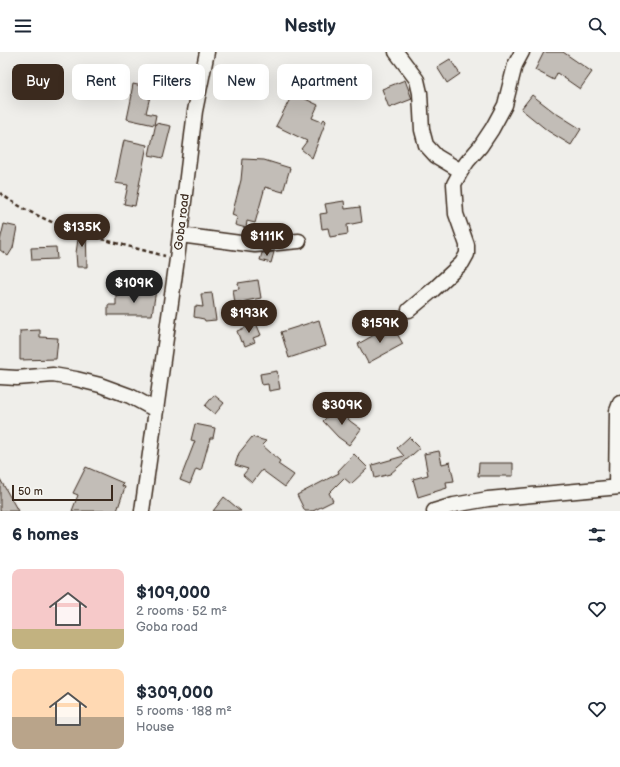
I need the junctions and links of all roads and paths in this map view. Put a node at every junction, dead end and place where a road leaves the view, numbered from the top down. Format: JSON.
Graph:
{"nodes":[{"id":1,"x":207,"y":52,"type":"edge"},
{"id":2,"x":396,"y":52,"type":"edge"},
{"id":3,"x":522,"y":52,"type":"edge"},
{"id":4,"x":461,"y":171,"type":"junction"},
{"id":5,"x":0,"y":193,"type":"edge"},
{"id":6,"x":180,"y":235,"type":"junction"},
{"id":7,"x":299,"y":241,"type":"dead end"},
{"id":8,"x":178,"y":259,"type":"junction"},
{"id":9,"x":409,"y":310,"type":"dead end"},
{"id":10,"x":0,"y":377,"type":"edge"},
{"id":11,"x":620,"y":403,"type":"edge"},
{"id":12,"x":156,"y":410,"type":"junction"},
{"id":13,"x":618,"y":487,"type":"edge"},
{"id":14,"x":488,"y":499,"type":"junction"},
{"id":15,"x":142,"y":511,"type":"edge"},
{"id":16,"x":434,"y":511,"type":"edge"},
{"id":17,"x":498,"y":511,"type":"edge"}],
"edges":[{"from":1,"to":6,"type":"street","name":"Goba road"},
{"from":2,"to":4,"type":"street"},
{"from":3,"to":4,"type":"street"},
{"from":4,"to":9,"type":"street"},
{"from":5,"to":8,"type":"path"},
{"from":6,"to":7,"type":"street"},
{"from":6,"to":8,"type":"street","name":"Goba road"},
{"from":8,"to":12,"type":"street","name":"Goba road"},
{"from":10,"to":12,"type":"street"},
{"from":11,"to":13,"type":"street"},
{"from":12,"to":15,"type":"street","name":"Goba road"},
{"from":13,"to":14,"type":"street"},
{"from":14,"to":16,"type":"street"},
{"from":14,"to":17,"type":"street"}]}
